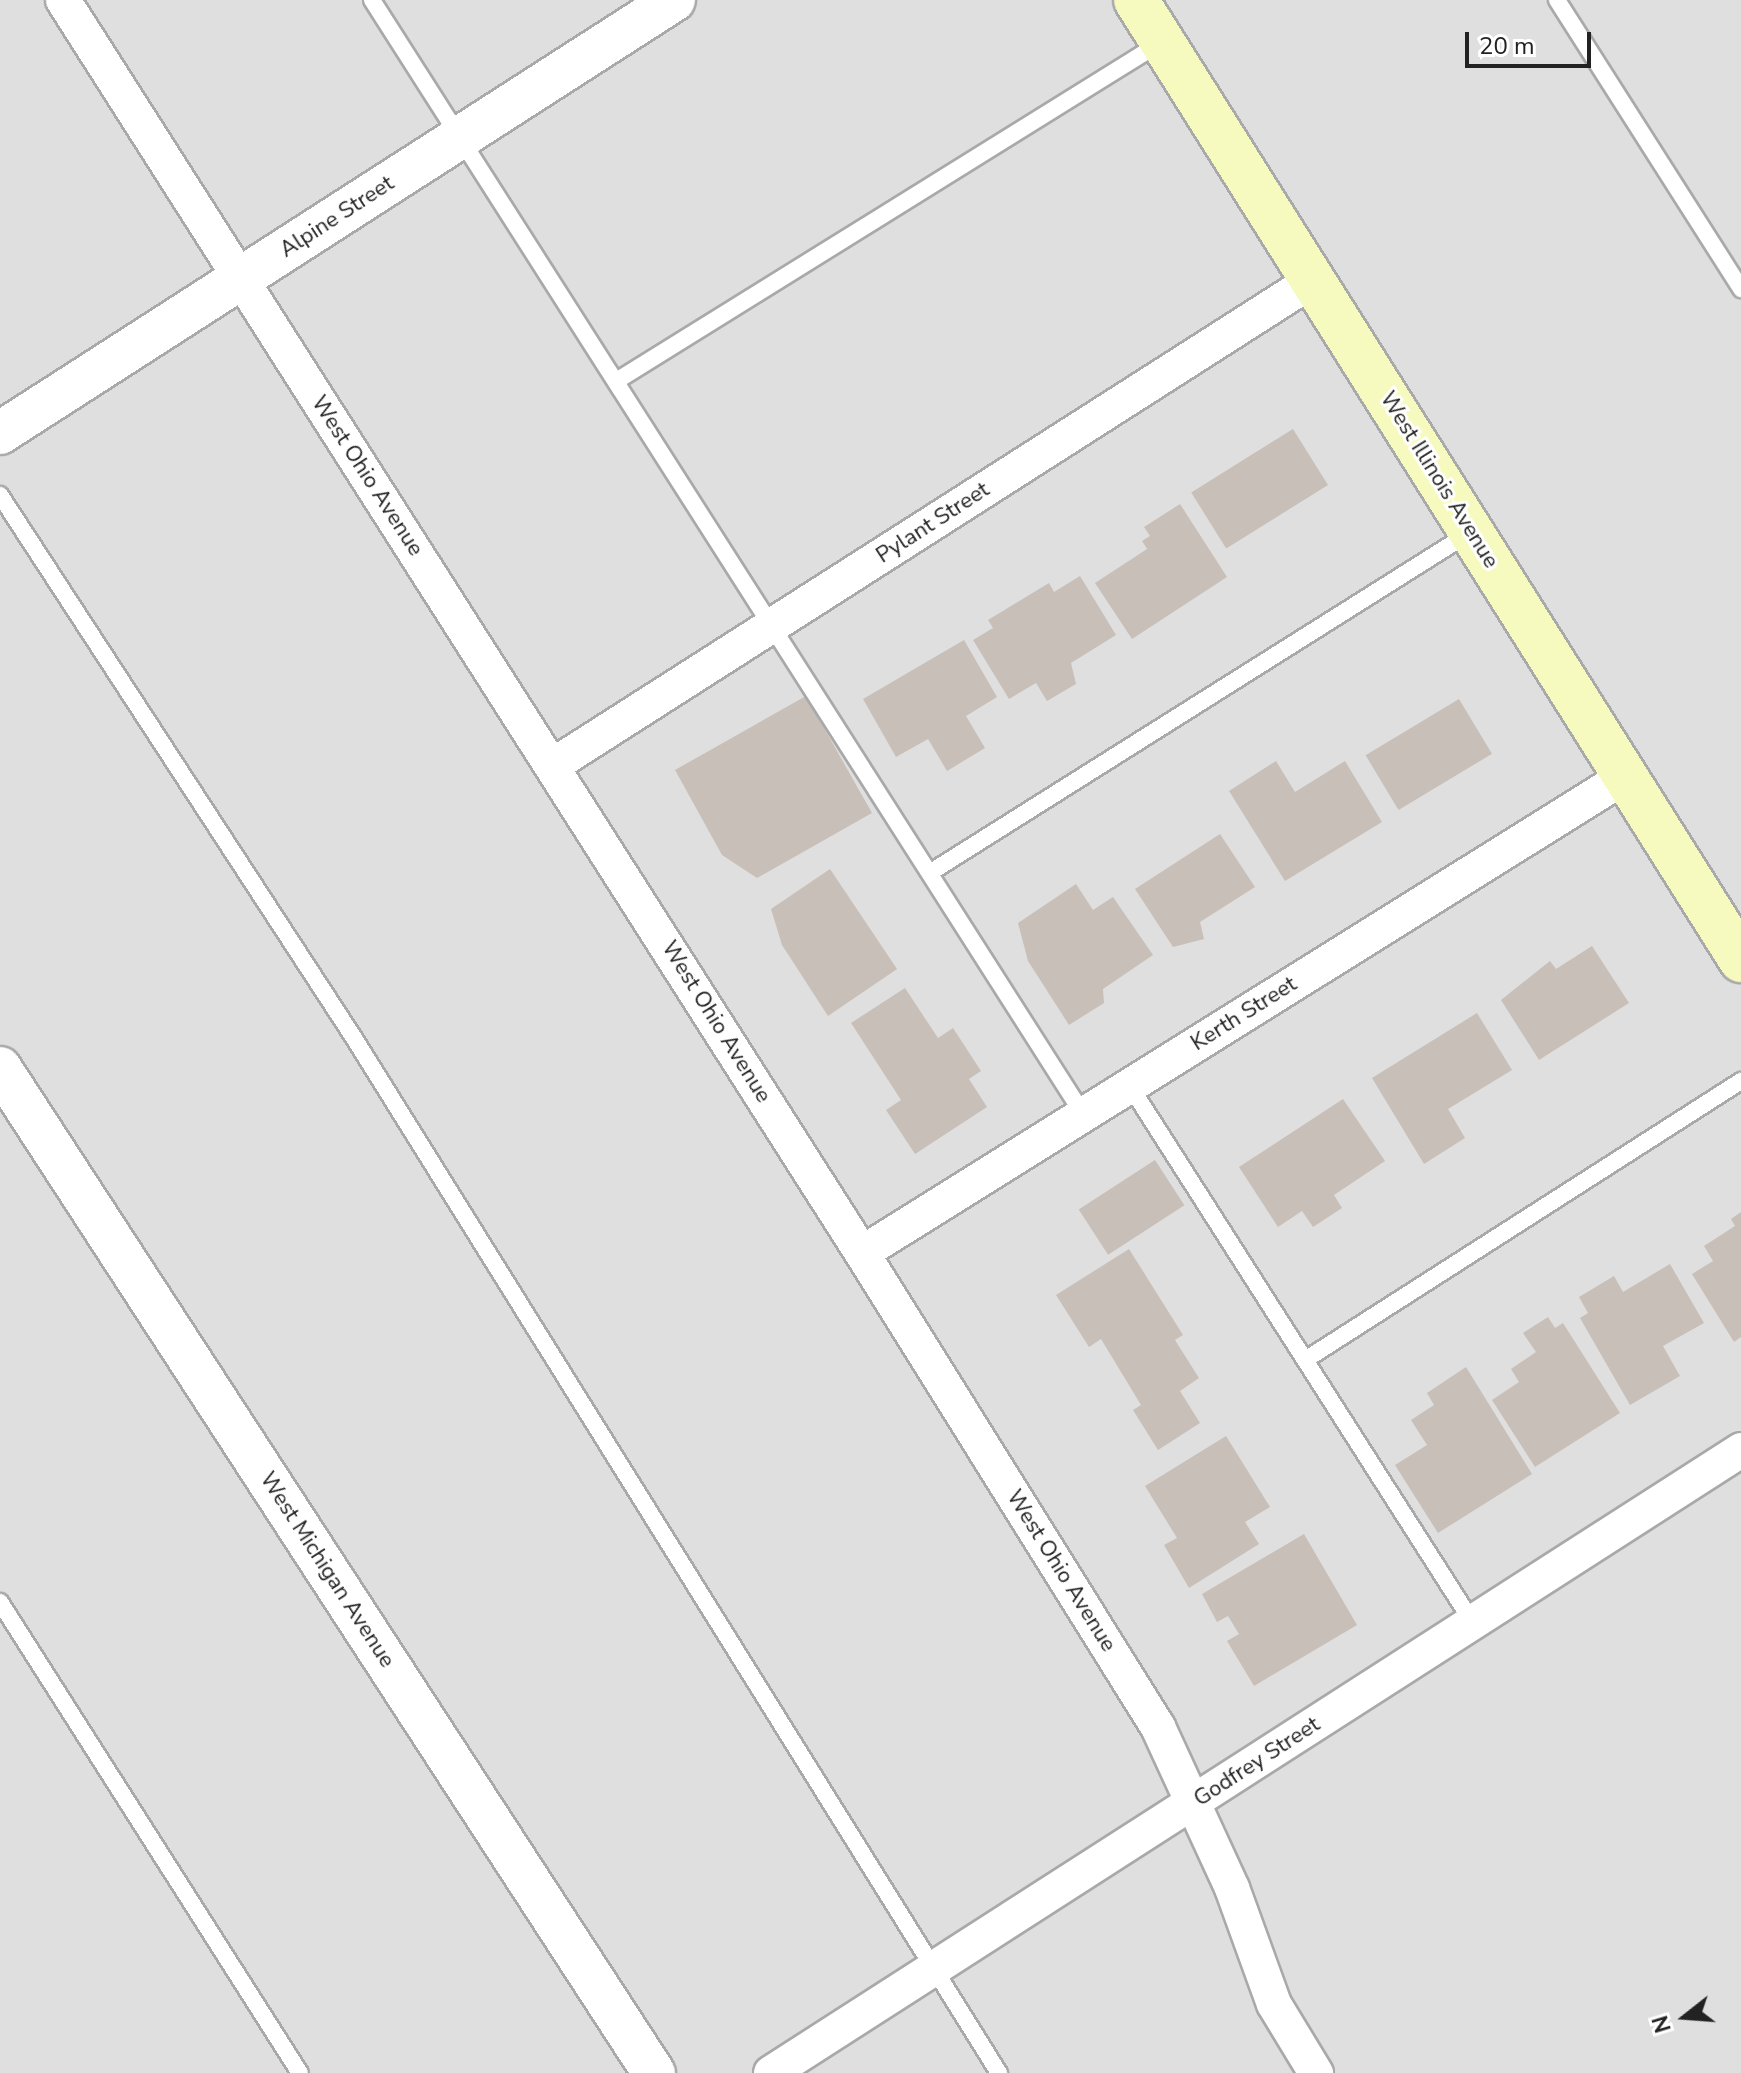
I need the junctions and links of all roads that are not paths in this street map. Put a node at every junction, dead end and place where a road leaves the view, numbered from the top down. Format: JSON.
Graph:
{"nodes":[{"id":1,"x":63,"y":0,"type":"edge"},
{"id":2,"x":372,"y":0,"type":"edge"},
{"id":3,"x":674,"y":0,"type":"edge"},
{"id":4,"x":1136,"y":0,"type":"edge"},
{"id":5,"x":1557,"y":0,"type":"edge"},
{"id":6,"x":1162,"y":41,"type":"junction"},
{"id":7,"x":460,"y":137,"type":"junction"},
{"id":8,"x":241,"y":279,"type":"junction"},
{"id":9,"x":1313,"y":280,"type":"junction"},
{"id":10,"x":1741,"y":289,"type":"edge"},
{"id":11,"x":618,"y":380,"type":"junction"},
{"id":12,"x":0,"y":433,"type":"edge"},
{"id":13,"x":0,"y":495,"type":"edge"},
{"id":14,"x":1472,"y":531,"type":"junction"},
{"id":15,"x":775,"y":624,"type":"junction"},
{"id":16,"x":552,"y":766,"type":"junction"},
{"id":17,"x":1626,"y":776,"type":"junction"},
{"id":18,"x":931,"y":872,"type":"junction"},
{"id":19,"x":1741,"y":960,"type":"edge"},
{"id":20,"x":0,"y":1068,"type":"edge"},
{"id":21,"x":1741,"y":1081,"type":"edge"},
{"id":22,"x":1130,"y":1086,"type":"junction"},
{"id":23,"x":1083,"y":1114,"type":"junction"},
{"id":24,"x":862,"y":1253,"type":"junction"},
{"id":25,"x":1305,"y":1360,"type":"junction"},
{"id":26,"x":1741,"y":1450,"type":"edge"},
{"id":27,"x":0,"y":1602,"type":"edge"},
{"id":28,"x":1473,"y":1623,"type":"junction"},
{"id":29,"x":1192,"y":1804,"type":"junction"},
{"id":30,"x":933,"y":1969,"type":"junction"},
{"id":31,"x":300,"y":2073,"type":"edge"},
{"id":32,"x":654,"y":2073,"type":"edge"},
{"id":33,"x":771,"y":2073,"type":"edge"},
{"id":34,"x":999,"y":2073,"type":"edge"},
{"id":35,"x":1316,"y":2073,"type":"edge"}],
"edges":[{"from":1,"to":8,"type":"street","name":"West Ohio Avenue"},
{"from":2,"to":7,"type":"lane"},
{"from":3,"to":7,"type":"street","name":"Alpine Street"},
{"from":4,"to":6,"type":"main road","name":"West Illinois Avenue"},
{"from":5,"to":10,"type":"lane"},
{"from":6,"to":9,"type":"main road","name":"West Illinois Avenue"},
{"from":6,"to":11,"type":"lane"},
{"from":7,"to":8,"type":"street","name":"Alpine Street"},
{"from":7,"to":11,"type":"lane"},
{"from":8,"to":12,"type":"street","name":"Alpine Street"},
{"from":8,"to":16,"type":"street","name":"West Ohio Avenue"},
{"from":9,"to":14,"type":"main road","name":"West Illinois Avenue"},
{"from":9,"to":15,"type":"street","name":"Pylant Street"},
{"from":11,"to":15,"type":"lane"},
{"from":13,"to":30,"type":"lane"},
{"from":14,"to":17,"type":"main road","name":"West Illinois Avenue"},
{"from":14,"to":18,"type":"lane"},
{"from":15,"to":16,"type":"street","name":"Pylant Street"},
{"from":15,"to":18,"type":"lane"},
{"from":16,"to":24,"type":"street","name":"West Ohio Avenue"},
{"from":17,"to":19,"type":"main road","name":"West Illinois Avenue"},
{"from":17,"to":22,"type":"street","name":"Kerth Street"},
{"from":18,"to":23,"type":"lane"},
{"from":20,"to":32,"type":"street","name":"West Michigan Avenue"},
{"from":21,"to":25,"type":"lane"},
{"from":22,"to":23,"type":"street","name":"Kerth Street"},
{"from":22,"to":25,"type":"lane"},
{"from":23,"to":24,"type":"street","name":"Kerth Street"},
{"from":24,"to":29,"type":"street","name":"West Ohio Avenue"},
{"from":25,"to":28,"type":"lane"},
{"from":26,"to":28,"type":"street","name":"Godfrey Street"},
{"from":27,"to":31,"type":"lane"},
{"from":28,"to":29,"type":"street","name":"Godfrey Street"},
{"from":29,"to":30,"type":"street","name":"Godfrey Street"},
{"from":29,"to":35,"type":"street","name":"West Ohio Avenue"},
{"from":30,"to":33,"type":"street","name":"Godfrey Street"},
{"from":30,"to":34,"type":"lane"}]}
